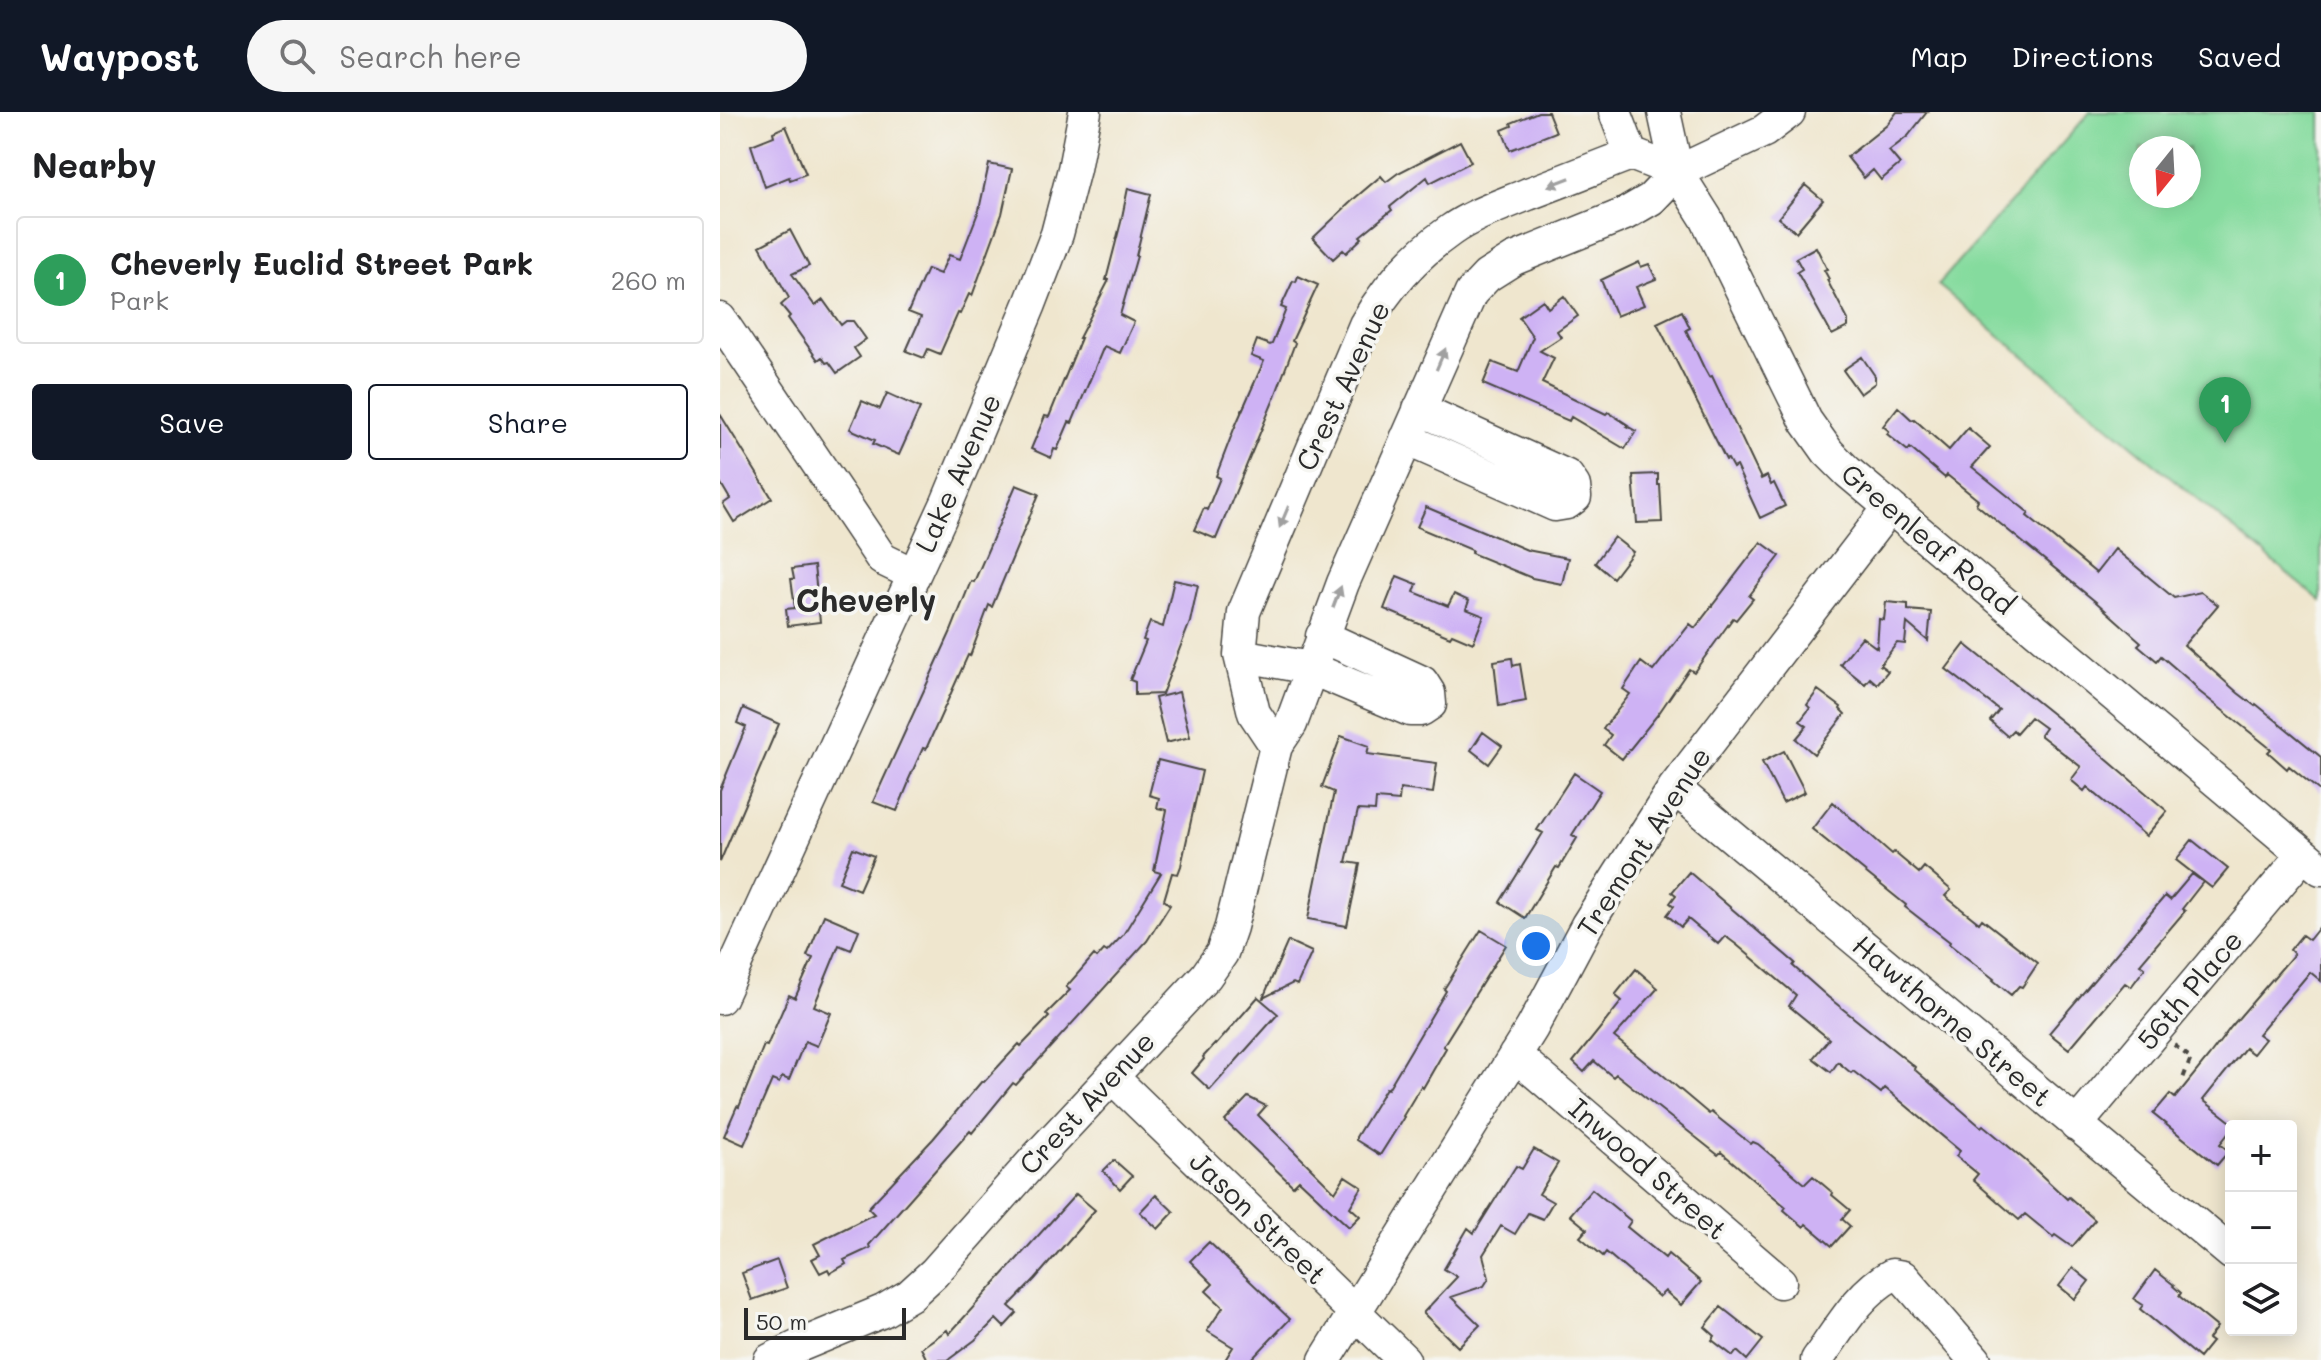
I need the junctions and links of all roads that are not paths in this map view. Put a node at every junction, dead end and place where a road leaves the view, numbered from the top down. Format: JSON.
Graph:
{"nodes":[{"id":1,"x":1085,"y":112,"type":"edge"},
{"id":2,"x":1615,"y":112,"type":"edge"},
{"id":3,"x":1664,"y":112,"type":"edge"},
{"id":4,"x":1789,"y":112,"type":"edge"},
{"id":5,"x":1631,"y":154,"type":"junction"},
{"id":6,"x":1677,"y":172,"type":"junction"},
{"id":7,"x":720,"y":319,"type":"edge"},
{"id":8,"x":1419,"y":409,"type":"junction"},
{"id":9,"x":1406,"y":439,"type":"junction"},
{"id":10,"x":1890,"y":507,"type":"junction"},
{"id":11,"x":913,"y":574,"type":"junction"},
{"id":12,"x":1322,"y":636,"type":"junction"},
{"id":13,"x":1240,"y":655,"type":"junction"},
{"id":14,"x":1310,"y":668,"type":"junction"},
{"id":15,"x":1276,"y":746,"type":"junction"},
{"id":16,"x":1674,"y":788,"type":"junction"},
{"id":17,"x":2312,"y":862,"type":"edge"},
{"id":18,"x":720,"y":998,"type":"edge"},
{"id":19,"x":1515,"y":1055,"type":"junction"},
{"id":20,"x":1112,"y":1077,"type":"junction"},
{"id":21,"x":2076,"y":1125,"type":"junction"},
{"id":22,"x":2225,"y":1248,"type":"edge"},
{"id":23,"x":1780,"y":1282,"type":"dead end"},
{"id":24,"x":1354,"y":1311,"type":"junction"},
{"id":25,"x":770,"y":1360,"type":"edge"},
{"id":26,"x":1325,"y":1360,"type":"edge"},
{"id":27,"x":1404,"y":1360,"type":"edge"},
{"id":28,"x":1817,"y":1360,"type":"edge"},
{"id":29,"x":1975,"y":1360,"type":"edge"}],
"edges":[{"from":1,"to":11,"type":"street","name":"Lake Avenue"},
{"from":2,"to":5,"type":"street"},
{"from":3,"to":6,"type":"street","name":"Greenleaf Road"},
{"from":4,"to":6,"type":"street","name":"Crest Avenue"},
{"from":5,"to":6,"type":"street"},
{"from":5,"to":13,"type":"street","name":"Crest Avenue","one_way":true},
{"from":8,"to":6,"type":"street","name":"Crest Avenue","one_way":true},
{"from":6,"to":10,"type":"street","name":"Greenleaf Road"},
{"from":7,"to":11,"type":"street"},
{"from":8,"to":9,"type":"street","name":"Crest Avenue"},
{"from":8,"to":9,"type":"street"},
{"from":12,"to":9,"type":"street","name":"Crest Avenue","one_way":true},
{"from":10,"to":16,"type":"street","name":"Tremont Avenue"},
{"from":10,"to":17,"type":"street","name":"Greenleaf Road"},
{"from":11,"to":18,"type":"street","name":"Lake Avenue"},
{"from":12,"to":14,"type":"street","name":"Crest Avenue"},
{"from":12,"to":14,"type":"street"},
{"from":13,"to":14,"type":"street"},
{"from":13,"to":15,"type":"street","name":"Crest Avenue"},
{"from":14,"to":15,"type":"street","name":"Crest Avenue"},
{"from":15,"to":20,"type":"street","name":"Crest Avenue"},
{"from":16,"to":19,"type":"street","name":"Tremont Avenue"},
{"from":16,"to":21,"type":"street","name":"Hawthorne Street"},
{"from":17,"to":21,"type":"street","name":"56th Place"},
{"from":19,"to":23,"type":"street","name":"Inwood Street"},
{"from":19,"to":24,"type":"street","name":"Tremont Avenue"},
{"from":20,"to":24,"type":"street","name":"Jason Street"},
{"from":20,"to":25,"type":"street","name":"Crest Avenue"},
{"from":21,"to":22,"type":"street","name":"Hawthorne Street"},
{"from":24,"to":26,"type":"street","name":"Tremont Avenue"},
{"from":24,"to":27,"type":"street","name":"Jason Street"},
{"from":28,"to":29,"type":"street"}]}
